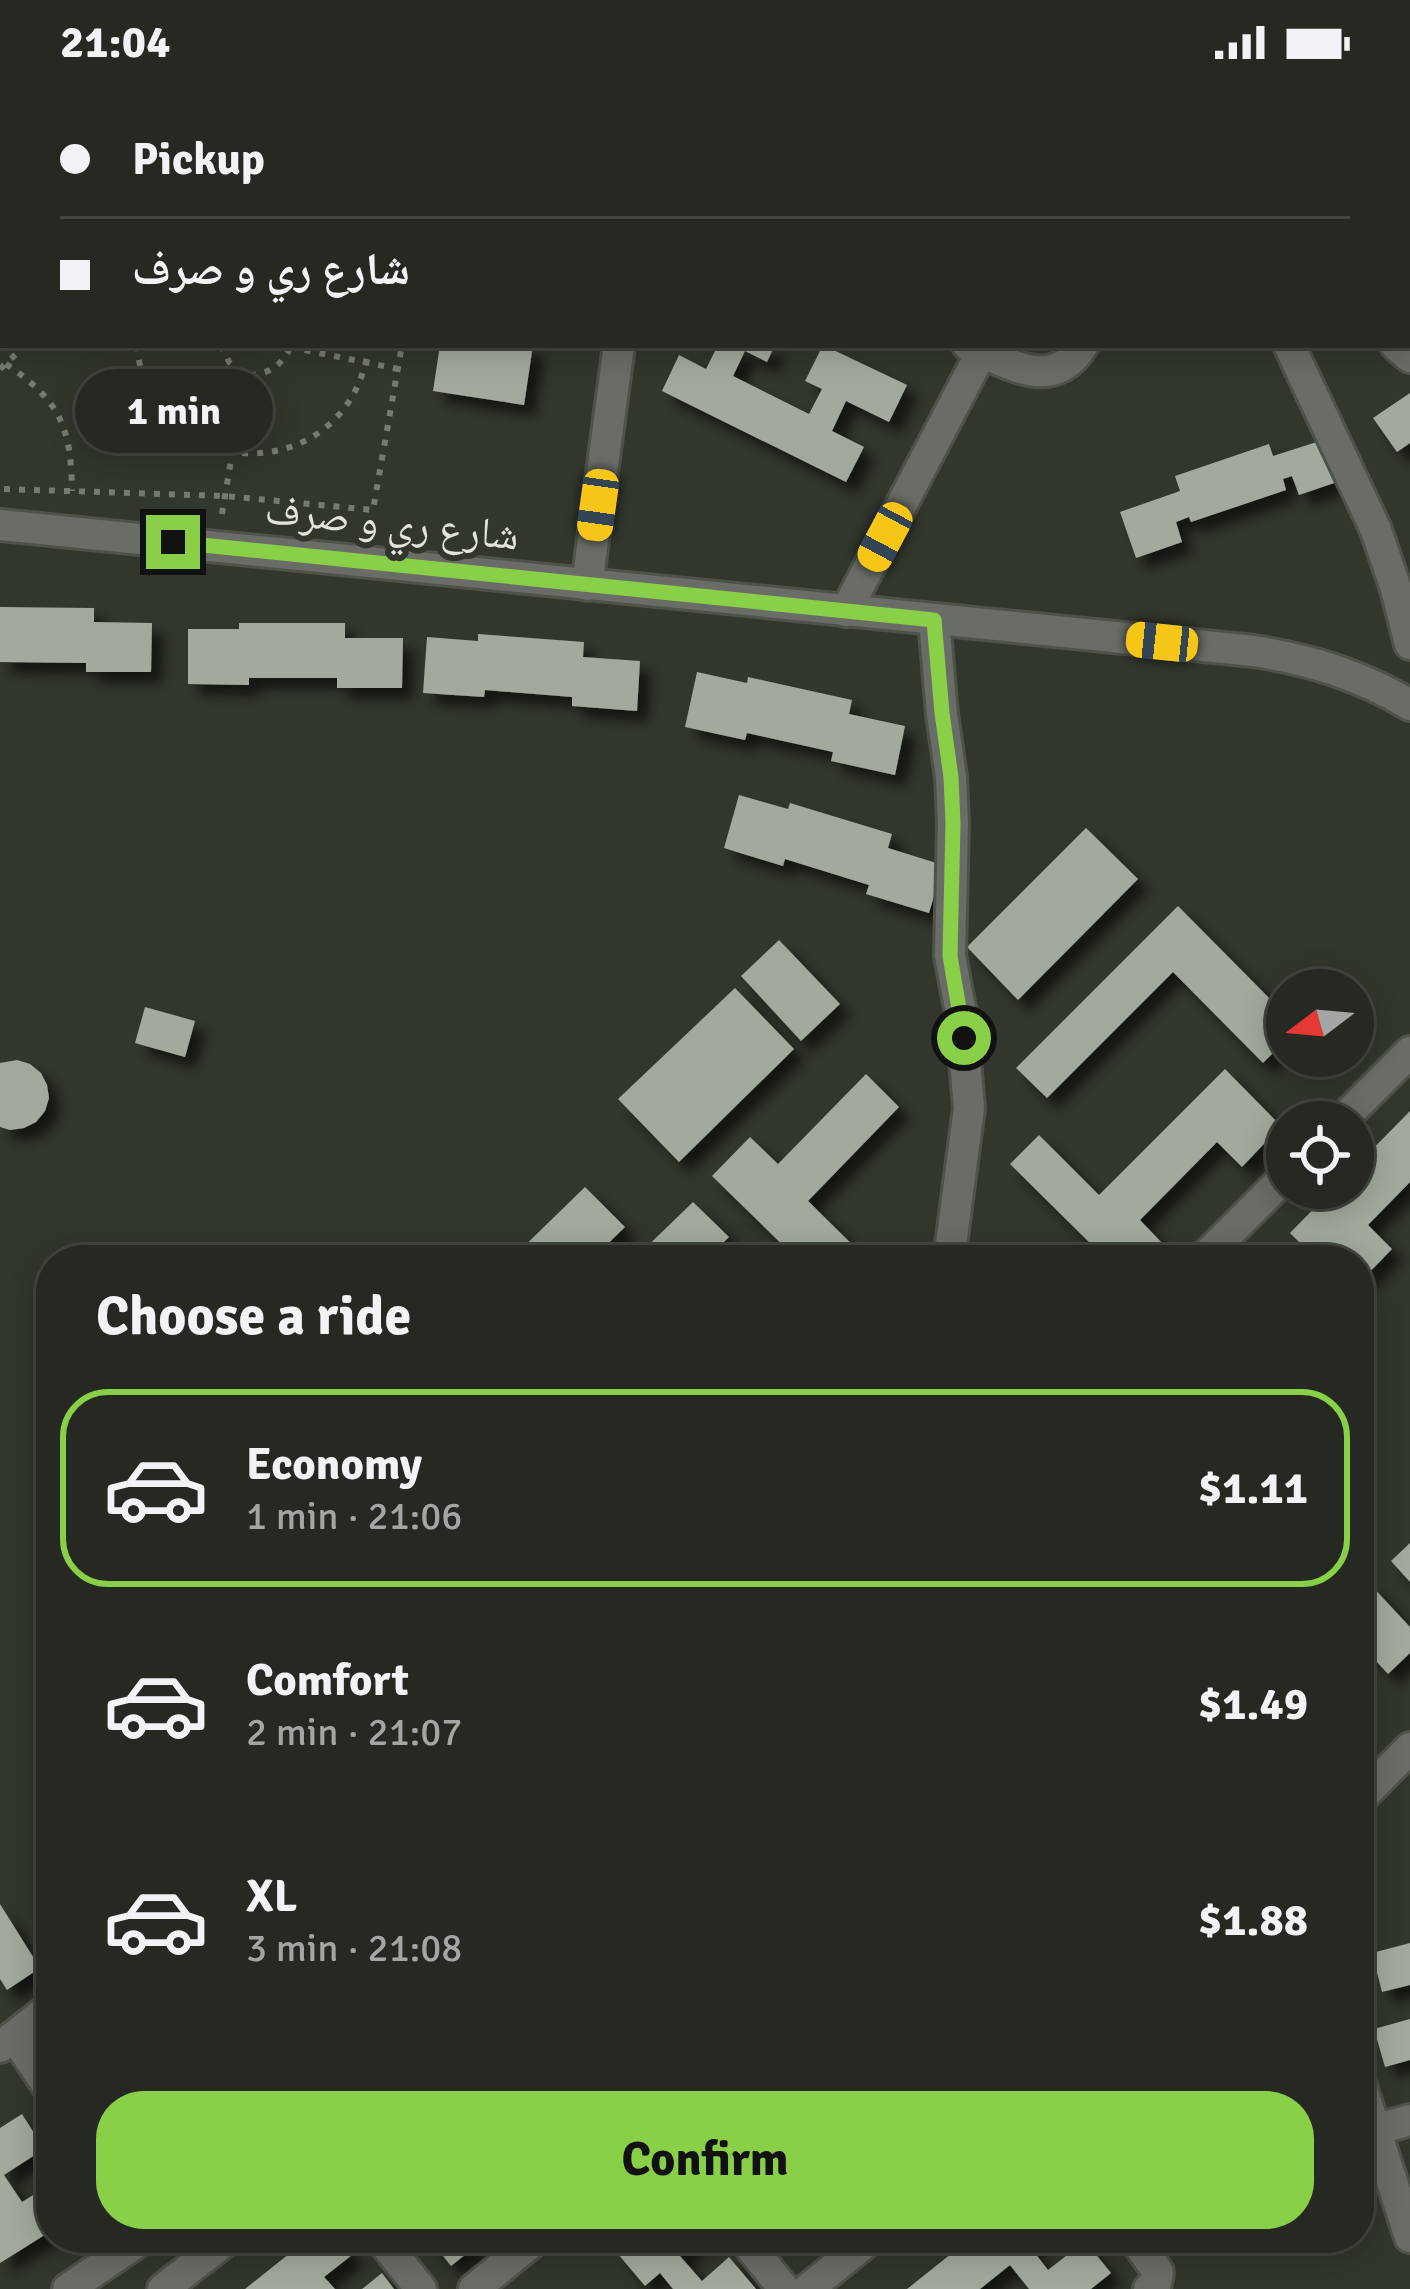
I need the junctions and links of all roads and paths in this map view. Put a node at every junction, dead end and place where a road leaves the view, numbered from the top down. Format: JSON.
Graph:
{"nodes":[{"id":1,"x":138,"y":348,"type":"edge"},
{"id":2,"x":222,"y":348,"type":"edge"},
{"id":3,"x":289,"y":348,"type":"edge"},
{"id":4,"x":300,"y":348,"type":"edge"},
{"id":5,"x":368,"y":348,"type":"edge"},
{"id":6,"x":402,"y":348,"type":"edge"},
{"id":7,"x":619,"y":348,"type":"edge"},
{"id":8,"x":975,"y":348,"type":"edge"},
{"id":9,"x":1080,"y":348,"type":"edge"},
{"id":10,"x":1290,"y":348,"type":"edge"},
{"id":11,"x":366,"y":362,"type":"junction"},
{"id":12,"x":3,"y":366,"type":"edge"},
{"id":13,"x":398,"y":369,"type":"junction"},
{"id":14,"x":245,"y":376,"type":"junction"},
{"id":15,"x":232,"y":453,"type":"junction"},
{"id":16,"x":0,"y":489,"type":"edge"},
{"id":17,"x":72,"y":491,"type":"junction"},
{"id":18,"x":225,"y":496,"type":"junction"},
{"id":19,"x":0,"y":524,"type":"edge"},
{"id":20,"x":216,"y":547,"type":"junction"},
{"id":21,"x":587,"y":585,"type":"junction"},
{"id":22,"x":846,"y":611,"type":"junction"},
{"id":23,"x":934,"y":620,"type":"junction"},
{"id":24,"x":1410,"y":644,"type":"edge"},
{"id":25,"x":1410,"y":705,"type":"edge"},
{"id":26,"x":1410,"y":1052,"type":"edge"},
{"id":27,"x":1361,"y":1101,"type":"edge"},
{"id":28,"x":1266,"y":1196,"type":"edge"},
{"id":29,"x":951,"y":1245,"type":"edge"},
{"id":30,"x":1217,"y":1245,"type":"edge"},
{"id":31,"x":1410,"y":1748,"type":"edge"},
{"id":32,"x":1374,"y":1782,"type":"edge"},
{"id":33,"x":36,"y":2019,"type":"edge"},
{"id":34,"x":8,"y":2042,"type":"edge"},
{"id":35,"x":36,"y":2074,"type":"edge"},
{"id":36,"x":1410,"y":2120,"type":"edge"},
{"id":37,"x":1374,"y":2127,"type":"edge"},
{"id":38,"x":1375,"y":2130,"type":"junction"},
{"id":39,"x":1410,"y":2237,"type":"edge"},
{"id":40,"x":121,"y":2253,"type":"edge"},
{"id":41,"x":210,"y":2253,"type":"edge"},
{"id":42,"x":392,"y":2253,"type":"edge"},
{"id":43,"x":518,"y":2253,"type":"edge"},
{"id":44,"x":755,"y":2253,"type":"edge"},
{"id":45,"x":852,"y":2253,"type":"edge"},
{"id":46,"x":1145,"y":2253,"type":"edge"},
{"id":47,"x":68,"y":2289,"type":"edge"},
{"id":48,"x":163,"y":2289,"type":"edge"},
{"id":49,"x":421,"y":2289,"type":"edge"},
{"id":50,"x":474,"y":2289,"type":"edge"},
{"id":51,"x":784,"y":2289,"type":"edge"},
{"id":52,"x":808,"y":2289,"type":"edge"},
{"id":53,"x":1149,"y":2289,"type":"edge"}],
"edges":[{"from":1,"to":15,"type":"path"},
{"from":2,"to":14,"type":"path"},
{"from":3,"to":14,"type":"path"},
{"from":4,"to":11,"type":"path"},
{"from":5,"to":11,"type":"path"},
{"from":6,"to":13,"type":"path"},
{"from":7,"to":21,"type":"street"},
{"from":8,"to":9,"type":"street"},
{"from":8,"to":22,"type":"street"},
{"from":10,"to":24,"type":"street"},
{"from":11,"to":13,"type":"path"},
{"from":11,"to":15,"type":"path"},
{"from":12,"to":17,"type":"path"},
{"from":13,"to":18,"type":"path"},
{"from":14,"to":15,"type":"path"},
{"from":15,"to":18,"type":"path"},
{"from":16,"to":17,"type":"path"},
{"from":17,"to":18,"type":"path"},
{"from":18,"to":20,"type":"path"},
{"from":19,"to":20,"type":"street","name":"شارع ري و صرف"},
{"from":20,"to":21,"type":"street","name":"شارع ري و صرف"},
{"from":21,"to":22,"type":"street","name":"شارع ري و صرف"},
{"from":22,"to":23,"type":"street","name":"شارع ري و صرف"},
{"from":23,"to":25,"type":"street","name":"شارع ري و صرف"},
{"from":23,"to":29,"type":"street"},
{"from":26,"to":27,"type":"street"},
{"from":28,"to":30,"type":"street"},
{"from":31,"to":32,"type":"street"},
{"from":33,"to":34,"type":"street"},
{"from":34,"to":35,"type":"street"},
{"from":36,"to":38,"type":"street"},
{"from":37,"to":38,"type":"street"},
{"from":38,"to":39,"type":"street"},
{"from":40,"to":47,"type":"street"},
{"from":41,"to":48,"type":"street"},
{"from":42,"to":49,"type":"street"},
{"from":43,"to":50,"type":"street"},
{"from":44,"to":51,"type":"street"},
{"from":45,"to":52,"type":"street"},
{"from":46,"to":53,"type":"street"}]}
